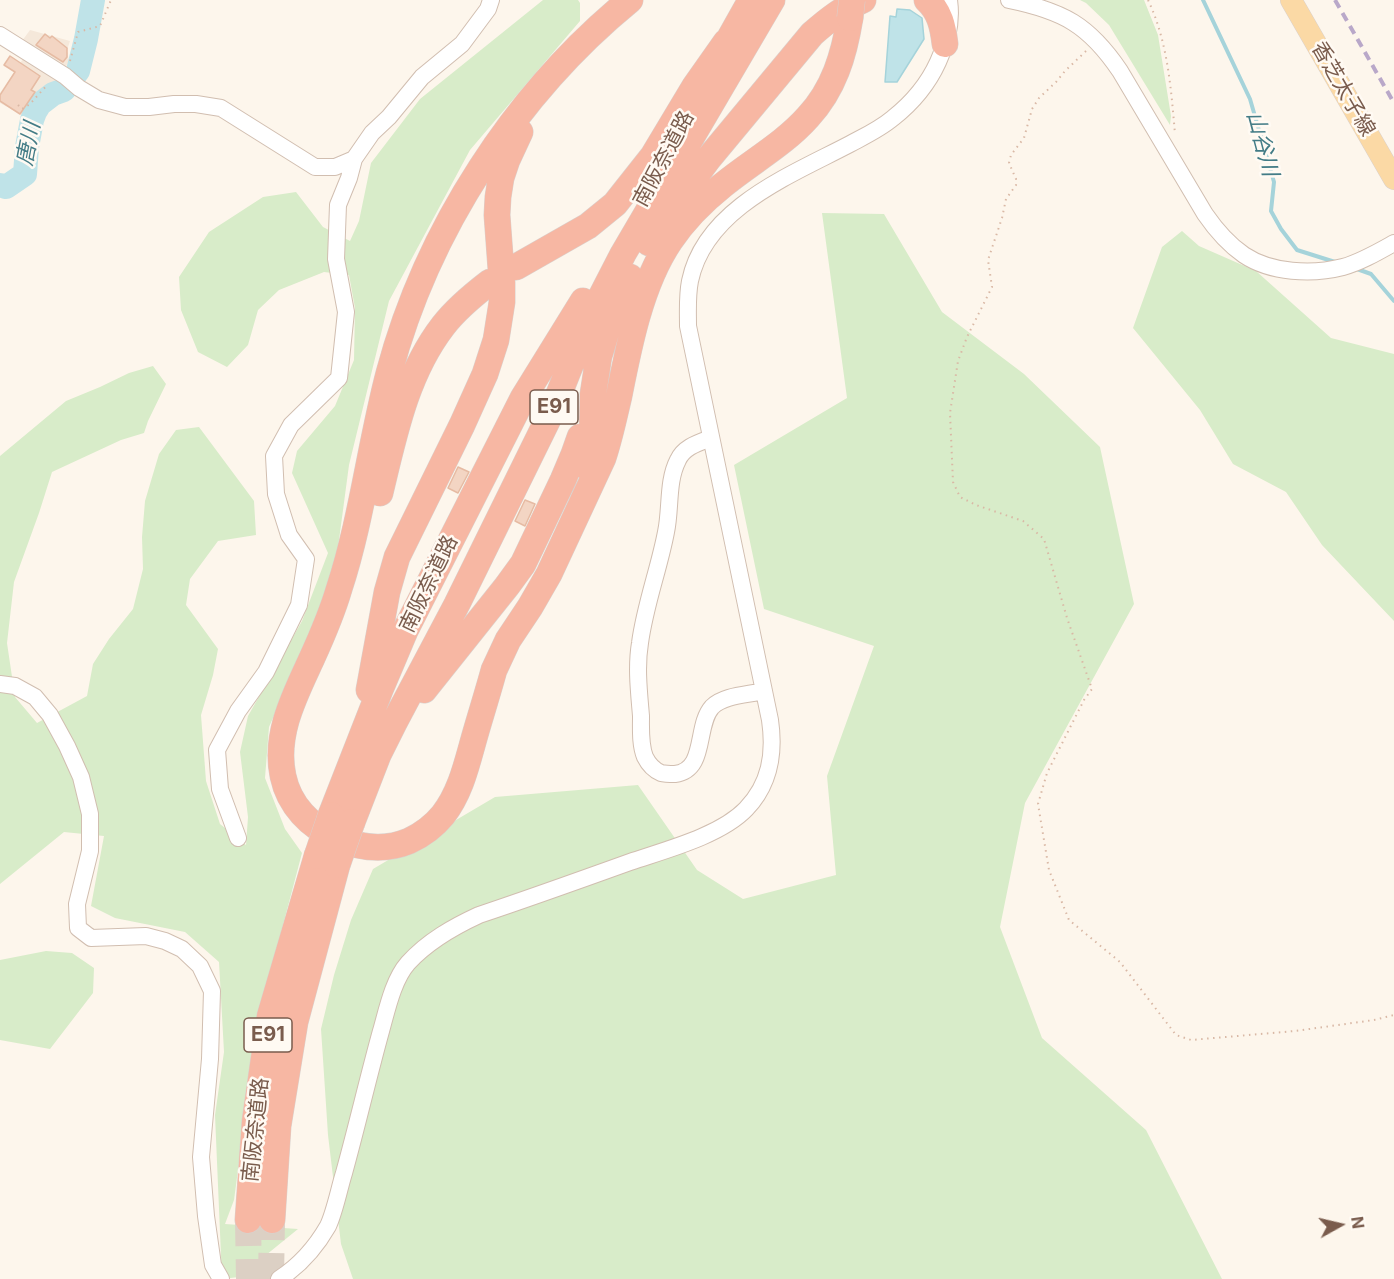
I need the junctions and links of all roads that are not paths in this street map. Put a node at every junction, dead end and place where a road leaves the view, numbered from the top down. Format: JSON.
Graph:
{"nodes":[{"id":1,"x":491,"y":0,"type":"edge"},
{"id":2,"x":630,"y":0,"type":"edge"},
{"id":3,"x":772,"y":0,"type":"edge"},
{"id":4,"x":927,"y":0,"type":"edge"},
{"id":5,"x":949,"y":0,"type":"edge"},
{"id":6,"x":1009,"y":0,"type":"edge"},
{"id":7,"x":1291,"y":0,"type":"edge"},
{"id":8,"x":748,"y":6,"type":"edge"},
{"id":9,"x":855,"y":6,"type":"edge"},
{"id":10,"x":610,"y":16,"type":"junction"},
{"id":11,"x":0,"y":34,"type":"edge"},
{"id":12,"x":945,"y":44,"type":"junction"},
{"id":13,"x":354,"y":159,"type":"junction"},
{"id":14,"x":1394,"y":179,"type":"edge"},
{"id":15,"x":1394,"y":243,"type":"edge"},
{"id":16,"x":516,"y":267,"type":"dead end"},
{"id":17,"x":490,"y":282,"type":"dead end"},
{"id":18,"x":600,"y":349,"type":"junction"},
{"id":19,"x":711,"y":438,"type":"junction"},
{"id":20,"x":0,"y":684,"type":"edge"},
{"id":21,"x":764,"y":692,"type":"junction"},
{"id":22,"x":368,"y":751,"type":"junction"},
{"id":23,"x":238,"y":838,"type":"dead end"},
{"id":24,"x":260,"y":1220,"type":"tunnel mouth"},
{"id":25,"x":221,"y":1279,"type":"edge"},
{"id":26,"x":279,"y":1279,"type":"edge"}],
"edges":[{"from":1,"to":13,"type":"street"},
{"from":2,"to":10,"type":"highway"},
{"from":3,"to":22,"type":"highway","name":"南阪奈道路","number":"E91"},
{"from":4,"to":12,"type":"highway"},
{"from":5,"to":12,"type":"street"},
{"from":6,"to":15,"type":"street"},
{"from":7,"to":14,"type":"main road","name":"香芝太子線"},
{"from":8,"to":16,"type":"highway"},
{"from":8,"to":22,"type":"highway","name":"南阪奈道路","number":"E91"},
{"from":9,"to":10,"type":"highway"},
{"from":9,"to":18,"type":"highway"},
{"from":10,"to":22,"type":"highway","number":"E91"},
{"from":11,"to":13,"type":"street"},
{"from":12,"to":19,"type":"street"},
{"from":13,"to":23,"type":"street"},
{"from":17,"to":18,"type":"highway"},
{"from":18,"to":22,"type":"highway"},
{"from":19,"to":21,"type":"street"},
{"from":19,"to":21,"type":"street"},
{"from":20,"to":25,"type":"street"},
{"from":21,"to":26,"type":"street"},
{"from":22,"to":24,"type":"highway","name":"南阪奈道路","number":"E91","bridge":true}]}
